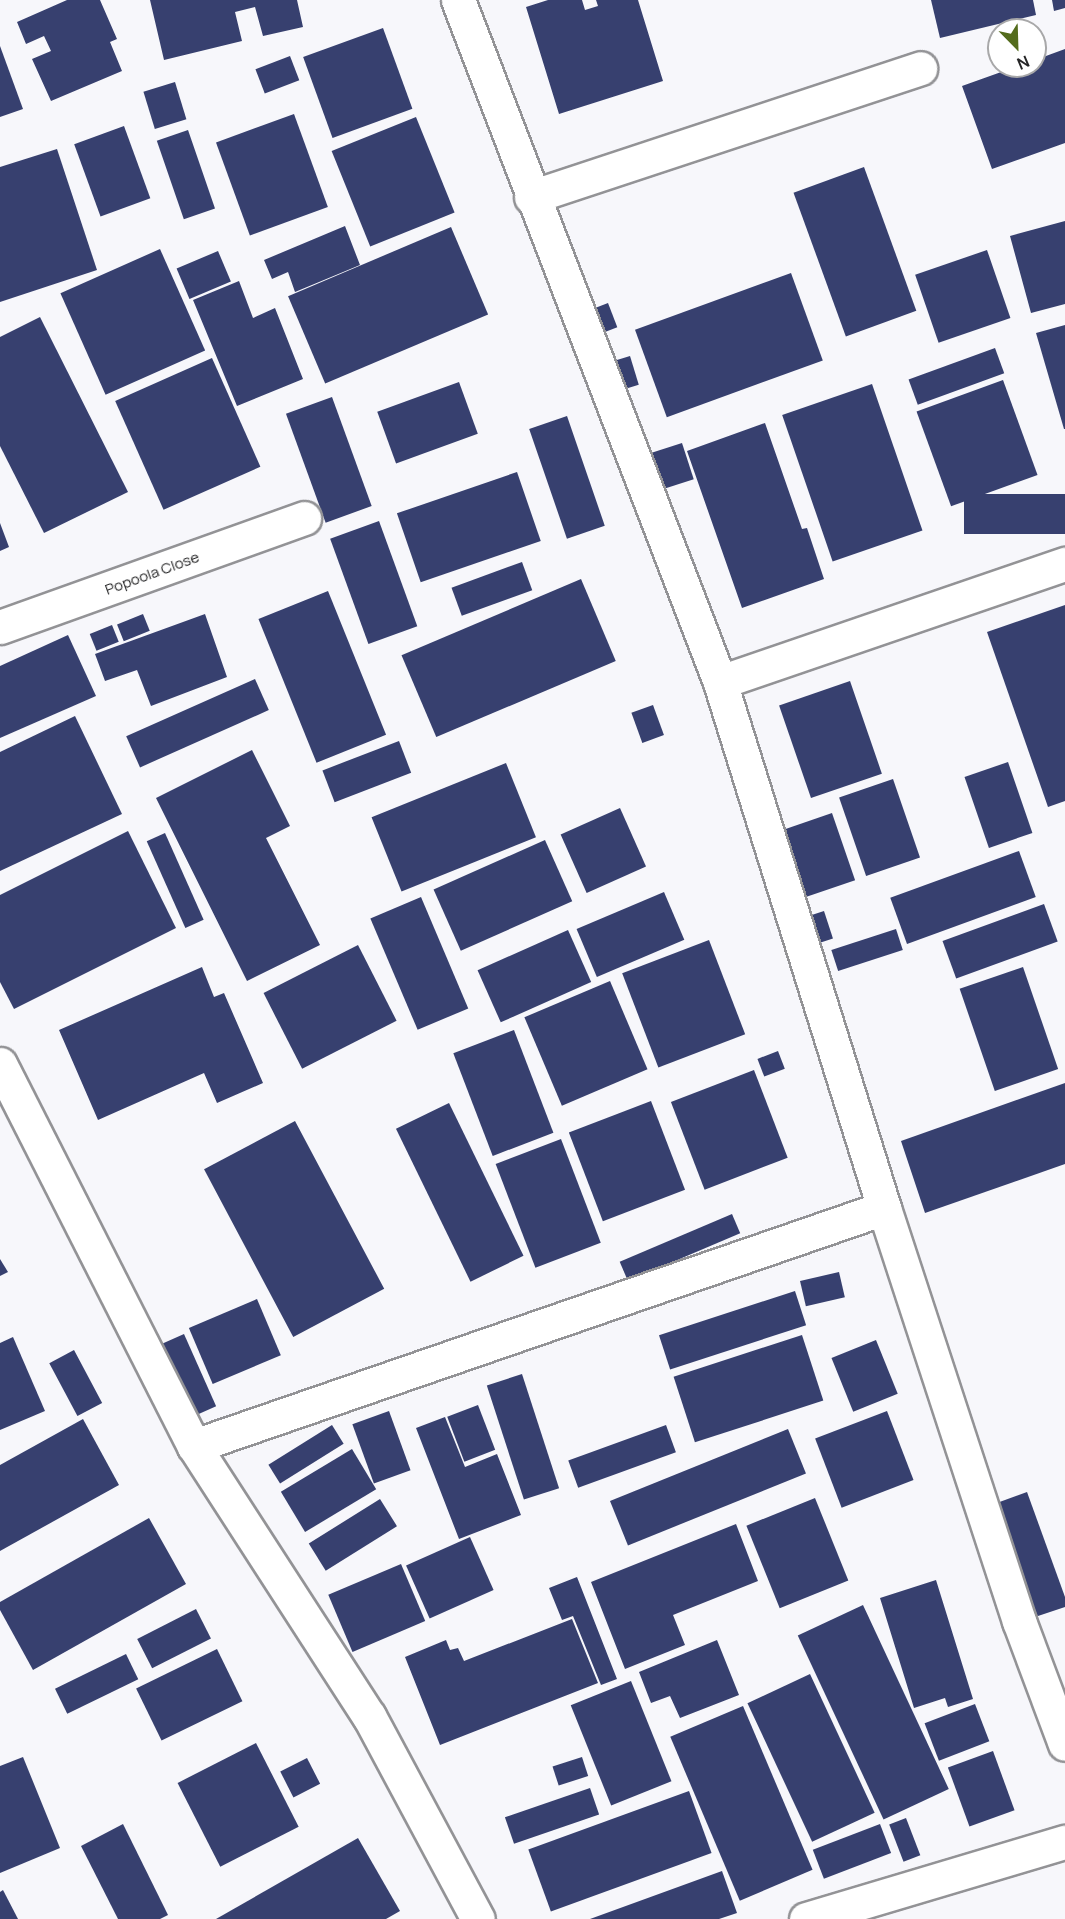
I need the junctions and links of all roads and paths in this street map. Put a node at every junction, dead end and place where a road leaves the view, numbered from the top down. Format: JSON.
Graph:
{"nodes":[{"id":1,"x":458,"y":0,"type":"edge"},
{"id":2,"x":920,"y":68,"type":"dead end"},
{"id":3,"x":531,"y":197,"type":"junction"},
{"id":4,"x":304,"y":518,"type":"dead end"},
{"id":5,"x":1065,"y":564,"type":"edge"},
{"id":6,"x":0,"y":627,"type":"edge"},
{"id":7,"x":720,"y":682,"type":"junction"},
{"id":8,"x":0,"y":1064,"type":"edge"},
{"id":9,"x":884,"y":1208,"type":"junction"},
{"id":10,"x":194,"y":1446,"type":"junction"},
{"id":11,"x":1065,"y":1744,"type":"edge"},
{"id":12,"x":1065,"y":1842,"type":"edge"},
{"id":13,"x":478,"y":1919,"type":"edge"},
{"id":14,"x":806,"y":1919,"type":"edge"}],
"edges":[{"from":1,"to":3,"type":"street"},
{"from":2,"to":3,"type":"street"},
{"from":3,"to":7,"type":"street"},
{"from":4,"to":6,"type":"street","name":"Popoola Close"},
{"from":5,"to":7,"type":"street"},
{"from":7,"to":9,"type":"street"},
{"from":8,"to":10,"type":"street"},
{"from":9,"to":10,"type":"street"},
{"from":9,"to":11,"type":"street"},
{"from":10,"to":13,"type":"street"},
{"from":12,"to":14,"type":"street"}]}
